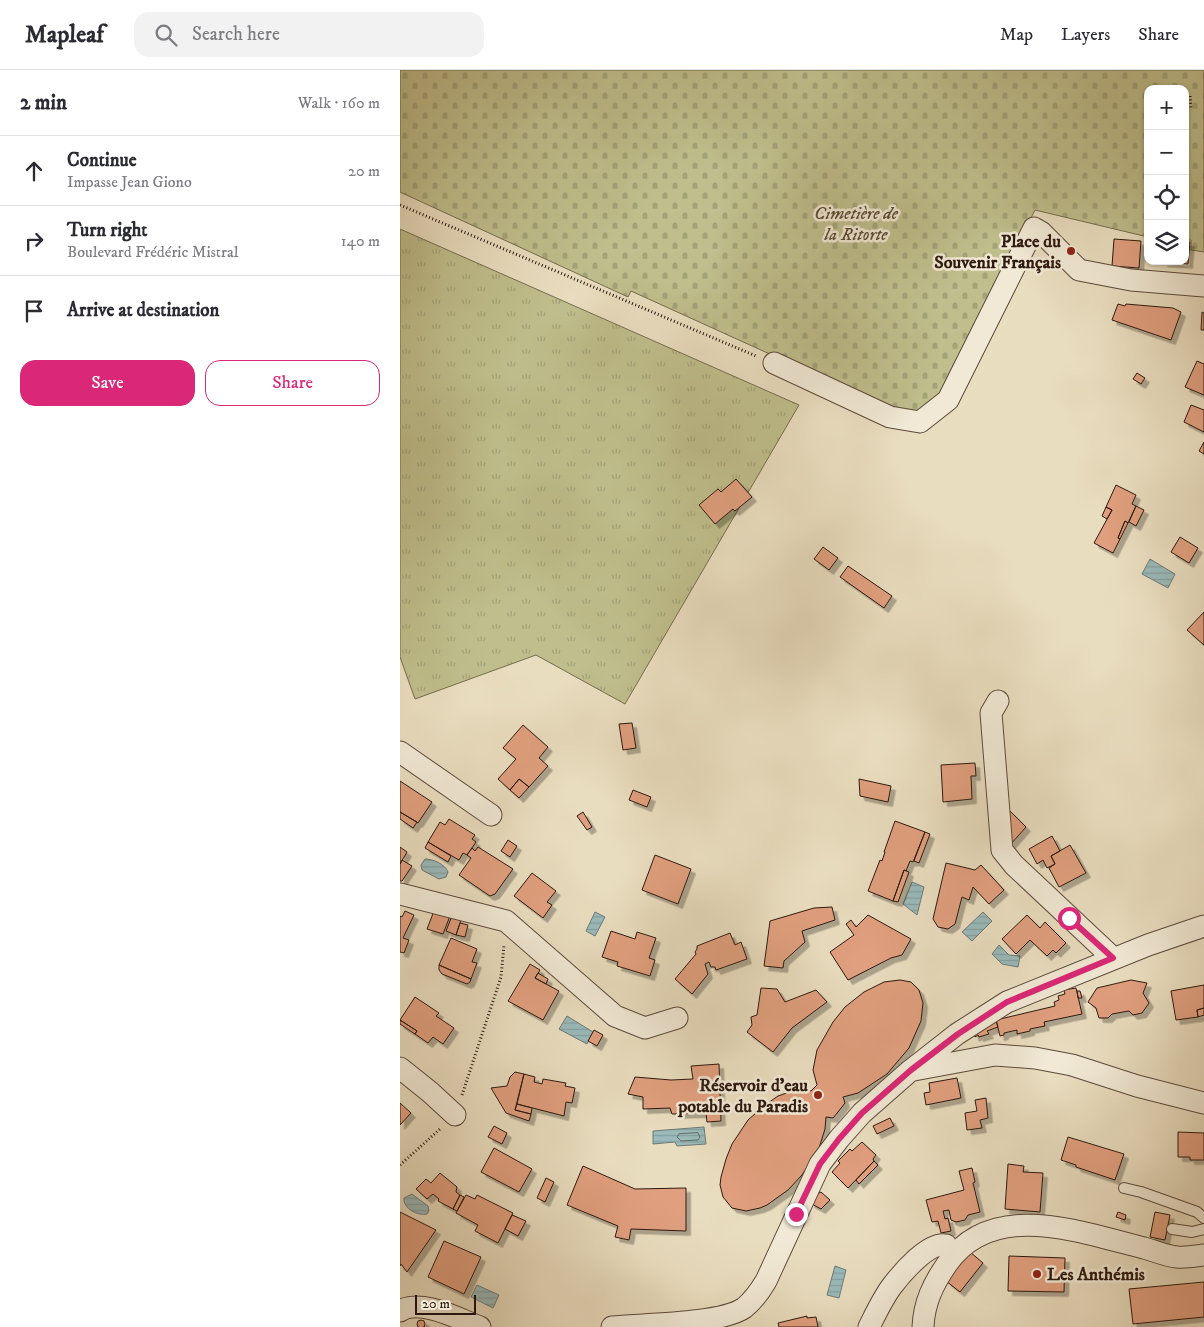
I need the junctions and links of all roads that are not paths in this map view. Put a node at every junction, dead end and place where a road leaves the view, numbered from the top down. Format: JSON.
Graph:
{"nodes":[{"id":1,"x":1204,"y":286,"type":"edge"},
{"id":2,"x":774,"y":364,"type":"road end"},
{"id":3,"x":998,"y":701,"type":"dead end"},
{"id":4,"x":400,"y":752,"type":"edge"},
{"id":5,"x":491,"y":815,"type":"dead end"},
{"id":6,"x":400,"y":894,"type":"edge"},
{"id":7,"x":1204,"y":926,"type":"edge"},
{"id":8,"x":1113,"y":958,"type":"junction"},
{"id":9,"x":676,"y":1018,"type":"dead end"},
{"id":10,"x":400,"y":1068,"type":"edge"},
{"id":11,"x":911,"y":1070,"type":"junction"},
{"id":12,"x":1204,"y":1104,"type":"edge"},
{"id":13,"x":455,"y":1115,"type":"road end"},
{"id":14,"x":1124,"y":1188,"type":"dead end"},
{"id":15,"x":1204,"y":1218,"type":"edge"},
{"id":16,"x":1172,"y":1229,"type":"dead end"},
{"id":17,"x":1204,"y":1229,"type":"edge"},
{"id":18,"x":1204,"y":1255,"type":"edge"},
{"id":19,"x":952,"y":1256,"type":"junction"},
{"id":20,"x":400,"y":1311,"type":"edge"},
{"id":21,"x":652,"y":1325,"type":"edge"},
{"id":22,"x":480,"y":1327,"type":"edge"},
{"id":23,"x":612,"y":1327,"type":"edge"},
{"id":24,"x":869,"y":1327,"type":"edge"},
{"id":25,"x":923,"y":1327,"type":"edge"}],
"edges":[{"from":1,"to":2,"type":"street"},
{"from":3,"to":8,"type":"street"},
{"from":4,"to":5,"type":"street"},
{"from":6,"to":9,"type":"street"},
{"from":7,"to":8,"type":"street"},
{"from":8,"to":11,"type":"street"},
{"from":10,"to":13,"type":"street"},
{"from":11,"to":12,"type":"street"},
{"from":11,"to":21,"type":"street"},
{"from":14,"to":15,"type":"lane"},
{"from":16,"to":17,"type":"lane"},
{"from":18,"to":19,"type":"street"},
{"from":19,"to":24,"type":"street"},
{"from":19,"to":25,"type":"street"},
{"from":20,"to":22,"type":"street"},
{"from":21,"to":23,"type":"street"}]}
